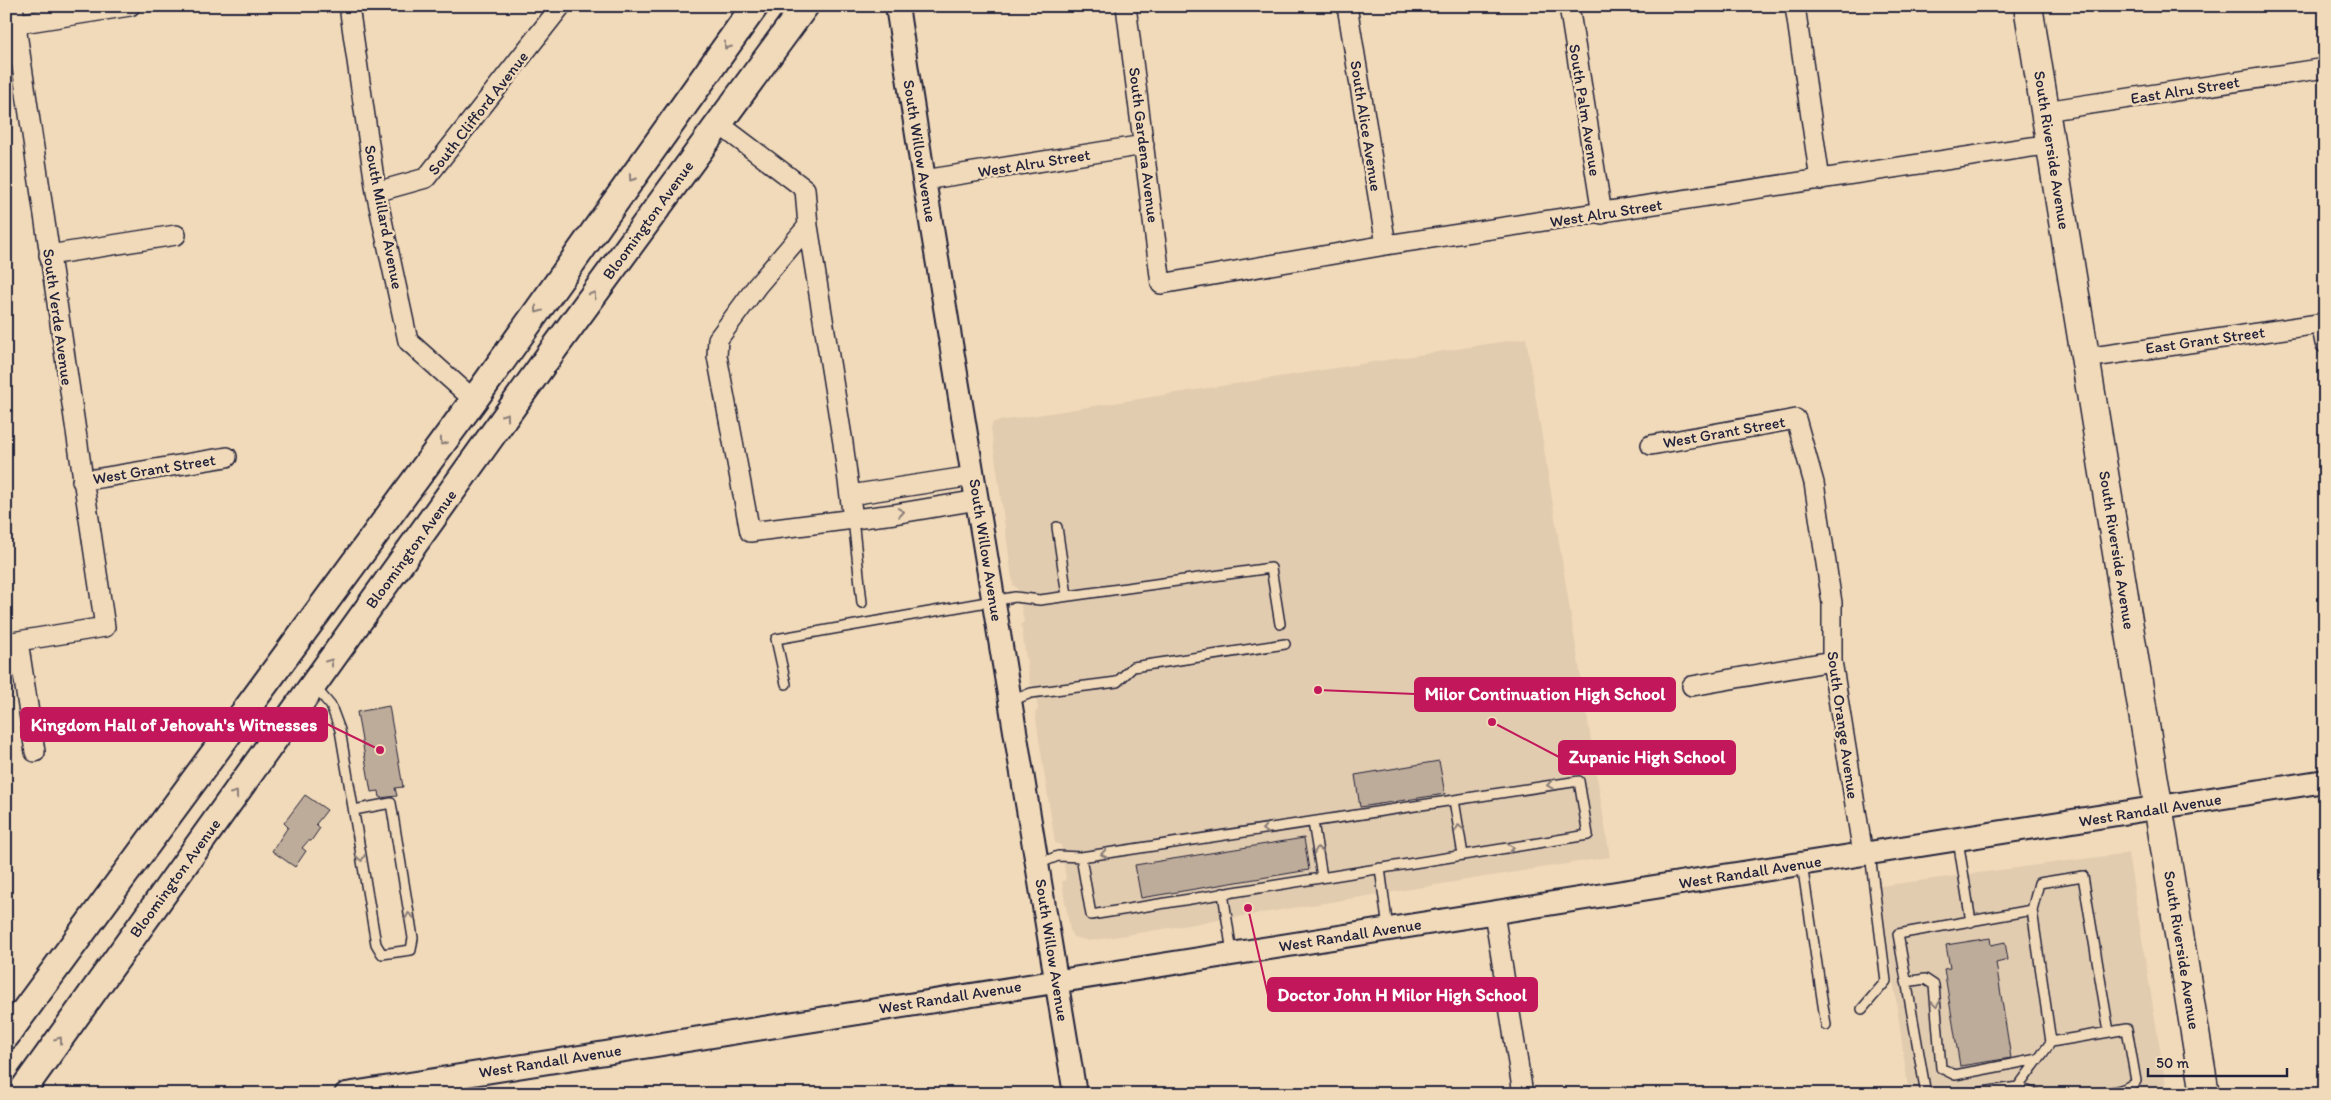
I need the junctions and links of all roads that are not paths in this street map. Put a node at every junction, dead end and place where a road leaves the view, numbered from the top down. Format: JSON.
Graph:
{"nodes":[{"id":1,"x":130,"y":6,"type":"edge"},
{"id":2,"x":349,"y":6,"type":"edge"},
{"id":3,"x":561,"y":6,"type":"edge"},
{"id":4,"x":755,"y":6,"type":"edge"},
{"id":5,"x":805,"y":6,"type":"edge"},
{"id":6,"x":897,"y":6,"type":"edge"},
{"id":7,"x":1126,"y":6,"type":"edge"},
{"id":8,"x":1347,"y":6,"type":"edge"},
{"id":9,"x":1568,"y":6,"type":"edge"},
{"id":10,"x":1795,"y":6,"type":"edge"},
{"id":11,"x":2028,"y":6,"type":"edge"},
{"id":12,"x":15,"y":15,"type":"edge"},
{"id":13,"x":2325,"y":68,"type":"edge"},
{"id":14,"x":2045,"y":111,"type":"junction"},
{"id":15,"x":719,"y":124,"type":"junction"},
{"id":16,"x":2051,"y":144,"type":"junction"},
{"id":17,"x":1144,"y":145,"type":"junction"},
{"id":18,"x":924,"y":180,"type":"junction"},
{"id":19,"x":1820,"y":180,"type":"junction"},
{"id":20,"x":376,"y":192,"type":"junction"},
{"id":21,"x":1602,"y":214,"type":"junction"},
{"id":22,"x":808,"y":226,"type":"junction"},
{"id":23,"x":176,"y":235,"type":"dead end"},
{"id":24,"x":1386,"y":246,"type":"junction"},
{"id":25,"x":50,"y":255,"type":"junction"},
{"id":26,"x":1161,"y":284,"type":"joint"},
{"id":27,"x":2323,"y":323,"type":"edge"},
{"id":28,"x":2325,"y":343,"type":"edge"},
{"id":29,"x":2086,"y":358,"type":"junction"},
{"id":30,"x":474,"y":400,"type":"junction"},
{"id":31,"x":1796,"y":419,"type":"joint"},
{"id":32,"x":1651,"y":445,"type":"dead end"},
{"id":33,"x":227,"y":457,"type":"dead end"},
{"id":34,"x":974,"y":476,"type":"junction"},
{"id":35,"x":82,"y":481,"type":"junction"},
{"id":36,"x":850,"y":495,"type":"junction"},
{"id":37,"x":978,"y":500,"type":"junction"},
{"id":38,"x":853,"y":519,"type":"junction"},
{"id":39,"x":1057,"y":527,"type":"dead end"},
{"id":40,"x":1067,"y":596,"type":"junction"},
{"id":41,"x":862,"y":603,"type":"dead end"},
{"id":42,"x":994,"y":603,"type":"junction"},
{"id":43,"x":1280,"y":624,"type":"dead end"},
{"id":44,"x":12,"y":642,"type":"edge"},
{"id":45,"x":1286,"y":644,"type":"dead end"},
{"id":46,"x":1832,"y":661,"type":"junction"},
{"id":47,"x":786,"y":684,"type":"dead end"},
{"id":48,"x":313,"y":685,"type":"junction"},
{"id":49,"x":1692,"y":686,"type":"dead end"},
{"id":50,"x":1011,"y":701,"type":"junction"},
{"id":51,"x":35,"y":752,"type":"dead end"},
{"id":52,"x":2325,"y":781,"type":"edge"},
{"id":53,"x":1454,"y":800,"type":"junction"},
{"id":54,"x":2159,"y":809,"type":"junction"},
{"id":55,"x":354,"y":810,"type":"junction"},
{"id":56,"x":1313,"y":822,"type":"junction"},
{"id":57,"x":1958,"y":840,"type":"junction"},
{"id":58,"x":1867,"y":854,"type":"junction"},
{"id":59,"x":1463,"y":855,"type":"junction"},
{"id":60,"x":1081,"y":857,"type":"junction"},
{"id":61,"x":1038,"y":864,"type":"junction"},
{"id":62,"x":1802,"y":864,"type":"junction"},
{"id":63,"x":1380,"y":868,"type":"junction"},
{"id":64,"x":1322,"y":878,"type":"junction"},
{"id":65,"x":1223,"y":893,"type":"junction"},
{"id":66,"x":2032,"y":910,"type":"junction"},
{"id":67,"x":1494,"y":913,"type":"junction"},
{"id":68,"x":1972,"y":922,"type":"junction"},
{"id":69,"x":1388,"y":928,"type":"junction"},
{"id":70,"x":1232,"y":953,"type":"junction"},
{"id":71,"x":1057,"y":980,"type":"junction"},
{"id":72,"x":1906,"y":982,"type":"junction"},
{"id":73,"x":1862,"y":1009,"type":"dead end"},
{"id":74,"x":1826,"y":1025,"type":"dead end"},
{"id":75,"x":2109,"y":1032,"type":"junction"},
{"id":76,"x":6,"y":1036,"type":"edge"},
{"id":77,"x":2051,"y":1042,"type":"junction"},
{"id":78,"x":2038,"y":1059,"type":"junction"},
{"id":79,"x":31,"y":1087,"type":"edge"},
{"id":80,"x":2018,"y":1087,"type":"junction"},
{"id":81,"x":346,"y":1094,"type":"edge"},
{"id":82,"x":1075,"y":1094,"type":"edge"},
{"id":83,"x":1522,"y":1094,"type":"edge"},
{"id":84,"x":1926,"y":1094,"type":"edge"},
{"id":85,"x":1968,"y":1094,"type":"edge"},
{"id":86,"x":2035,"y":1094,"type":"edge"},
{"id":87,"x":2096,"y":1094,"type":"edge"},
{"id":88,"x":2205,"y":1094,"type":"edge"}],
"edges":[{"from":1,"to":12,"type":"street"},
{"from":2,"to":20,"type":"street","name":"South Millard Avenue"},
{"from":3,"to":20,"type":"street","name":"South Clifford Avenue"},
{"from":4,"to":30,"type":"main road","one_way":true},
{"from":5,"to":15,"type":"main road","name":"Bloomington Avenue"},
{"from":6,"to":18,"type":"street","name":"South Willow Avenue"},
{"from":7,"to":17,"type":"street","name":"South Gardena Avenue"},
{"from":8,"to":24,"type":"street","name":"South Alice Avenue"},
{"from":9,"to":21,"type":"street","name":"South Palm Avenue"},
{"from":10,"to":19,"type":"street"},
{"from":11,"to":14,"type":"main road","name":"South Riverside Avenue"},
{"from":12,"to":25,"type":"street","name":"South Verde Avenue"},
{"from":13,"to":14,"type":"street","name":"East Alru Street"},
{"from":14,"to":16,"type":"main road","name":"South Riverside Avenue"},
{"from":15,"to":22,"type":"street"},
{"from":48,"to":15,"type":"main road","name":"Bloomington Avenue","one_way":true},
{"from":16,"to":19,"type":"street","name":"West Alru Street"},
{"from":16,"to":29,"type":"main road","name":"South Riverside Avenue"},
{"from":17,"to":18,"type":"street","name":"West Alru Street"},
{"from":17,"to":26,"type":"street","name":"South Gardena Avenue"},
{"from":18,"to":34,"type":"street","name":"South Willow Avenue"},
{"from":19,"to":21,"type":"street","name":"West Alru Street"},
{"from":20,"to":30,"type":"street","name":"South Millard Avenue"},
{"from":21,"to":24,"type":"street","name":"West Alru Street"},
{"from":22,"to":36,"type":"street"},
{"from":22,"to":38,"type":"street"},
{"from":23,"to":25,"type":"street"},
{"from":24,"to":26,"type":"street","name":"West Alru Street"},
{"from":25,"to":35,"type":"street","name":"South Verde Avenue"},
{"from":27,"to":28,"type":"street"},
{"from":27,"to":29,"type":"street","name":"East Grant Street"},
{"from":29,"to":54,"type":"main road","name":"South Riverside Avenue"},
{"from":30,"to":76,"type":"main road","one_way":true},
{"from":31,"to":32,"type":"street","name":"West Grant Street"},
{"from":31,"to":46,"type":"street","name":"South Orange Avenue"},
{"from":33,"to":35,"type":"street","name":"West Grant Street"},
{"from":34,"to":36,"type":"street"},
{"from":34,"to":37,"type":"street","name":"South Willow Avenue"},
{"from":35,"to":44,"type":"street","name":"South Verde Avenue"},
{"from":36,"to":38,"type":"street"},
{"from":38,"to":37,"type":"street","one_way":true},
{"from":37,"to":42,"type":"street","name":"South Willow Avenue"},
{"from":38,"to":41,"type":"lane"},
{"from":39,"to":40,"type":"lane"},
{"from":40,"to":42,"type":"lane"},
{"from":40,"to":43,"type":"lane"},
{"from":42,"to":47,"type":"lane"},
{"from":42,"to":50,"type":"street","name":"South Willow Avenue"},
{"from":44,"to":51,"type":"street"},
{"from":45,"to":50,"type":"lane"},
{"from":46,"to":49,"type":"street"},
{"from":46,"to":58,"type":"street","name":"South Orange Avenue"},
{"from":48,"to":55,"type":"lane"},
{"from":79,"to":48,"type":"main road","name":"Bloomington Avenue","one_way":true},
{"from":50,"to":61,"type":"street","name":"South Willow Avenue"},
{"from":52,"to":54,"type":"street","name":"West Randall Avenue"},
{"from":53,"to":56,"type":"lane"},
{"from":59,"to":53,"type":"lane","one_way":true},
{"from":59,"to":53,"type":"lane","one_way":true},
{"from":54,"to":57,"type":"street","name":"West Randall Avenue"},
{"from":54,"to":88,"type":"main road","name":"South Riverside Avenue"},
{"from":55,"to":55,"type":"lane","one_way":true},
{"from":56,"to":60,"type":"lane","one_way":true},
{"from":64,"to":56,"type":"lane","one_way":true},
{"from":57,"to":58,"type":"street","name":"West Randall Avenue"},
{"from":57,"to":68,"type":"lane"},
{"from":58,"to":62,"type":"street","name":"West Randall Avenue"},
{"from":58,"to":73,"type":"lane"},
{"from":59,"to":63,"type":"lane"},
{"from":60,"to":61,"type":"lane"},
{"from":60,"to":65,"type":"lane"},
{"from":61,"to":71,"type":"street","name":"South Willow Avenue"},
{"from":62,"to":67,"type":"street","name":"West Randall Avenue"},
{"from":62,"to":74,"type":"lane"},
{"from":63,"to":64,"type":"lane"},
{"from":63,"to":69,"type":"lane"},
{"from":64,"to":65,"type":"lane"},
{"from":65,"to":70,"type":"lane"},
{"from":66,"to":68,"type":"lane"},
{"from":66,"to":75,"type":"lane"},
{"from":66,"to":77,"type":"lane"},
{"from":67,"to":69,"type":"street","name":"West Randall Avenue"},
{"from":67,"to":83,"type":"street"},
{"from":68,"to":72,"type":"lane"},
{"from":69,"to":70,"type":"street","name":"West Randall Avenue"},
{"from":70,"to":71,"type":"street","name":"West Randall Avenue"},
{"from":71,"to":81,"type":"street","name":"West Randall Avenue"},
{"from":71,"to":82,"type":"street","name":"South Willow Avenue"},
{"from":72,"to":78,"type":"lane","one_way":true},
{"from":72,"to":84,"type":"lane"},
{"from":75,"to":77,"type":"lane"},
{"from":75,"to":87,"type":"lane"},
{"from":77,"to":78,"type":"lane"},
{"from":78,"to":80,"type":"lane"},
{"from":80,"to":85,"type":"lane"},
{"from":80,"to":86,"type":"lane"}]}
